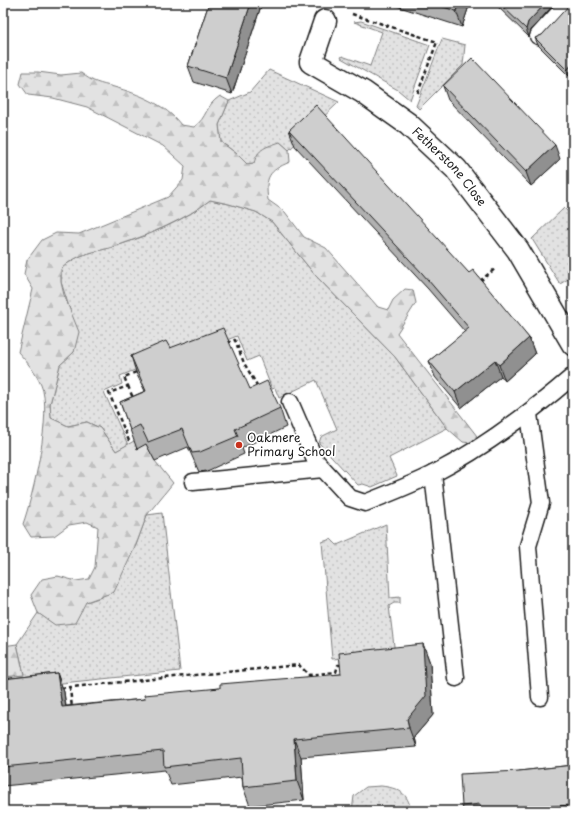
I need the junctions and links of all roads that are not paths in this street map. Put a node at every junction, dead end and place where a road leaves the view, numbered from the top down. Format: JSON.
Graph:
{"nodes":[{"id":1,"x":568,"y":3,"type":"edge"},
{"id":2,"x":325,"y":21,"type":"road end"},
{"id":3,"x":538,"y":36,"type":"edge"},
{"id":4,"x":573,"y":344,"type":"edge"},
{"id":5,"x":573,"y":376,"type":"edge"},
{"id":6,"x":290,"y":402,"type":"road end"},
{"id":7,"x":529,"y":414,"type":"junction"},
{"id":8,"x":323,"y":469,"type":"junction"},
{"id":9,"x":433,"y":474,"type":"junction"},
{"id":10,"x":193,"y":482,"type":"dead end"},
{"id":11,"x":456,"y":678,"type":"dead end"},
{"id":12,"x":540,"y":696,"type":"dead end"}],
"edges":[{"from":1,"to":3,"type":"lane"},
{"from":2,"to":4,"type":"street","name":"Fetherstone Close"},
{"from":5,"to":7,"type":"lane"},
{"from":6,"to":8,"type":"lane"},
{"from":7,"to":9,"type":"lane"},
{"from":7,"to":12,"type":"lane"},
{"from":8,"to":9,"type":"lane"},
{"from":8,"to":10,"type":"lane"},
{"from":9,"to":11,"type":"lane"}]}
